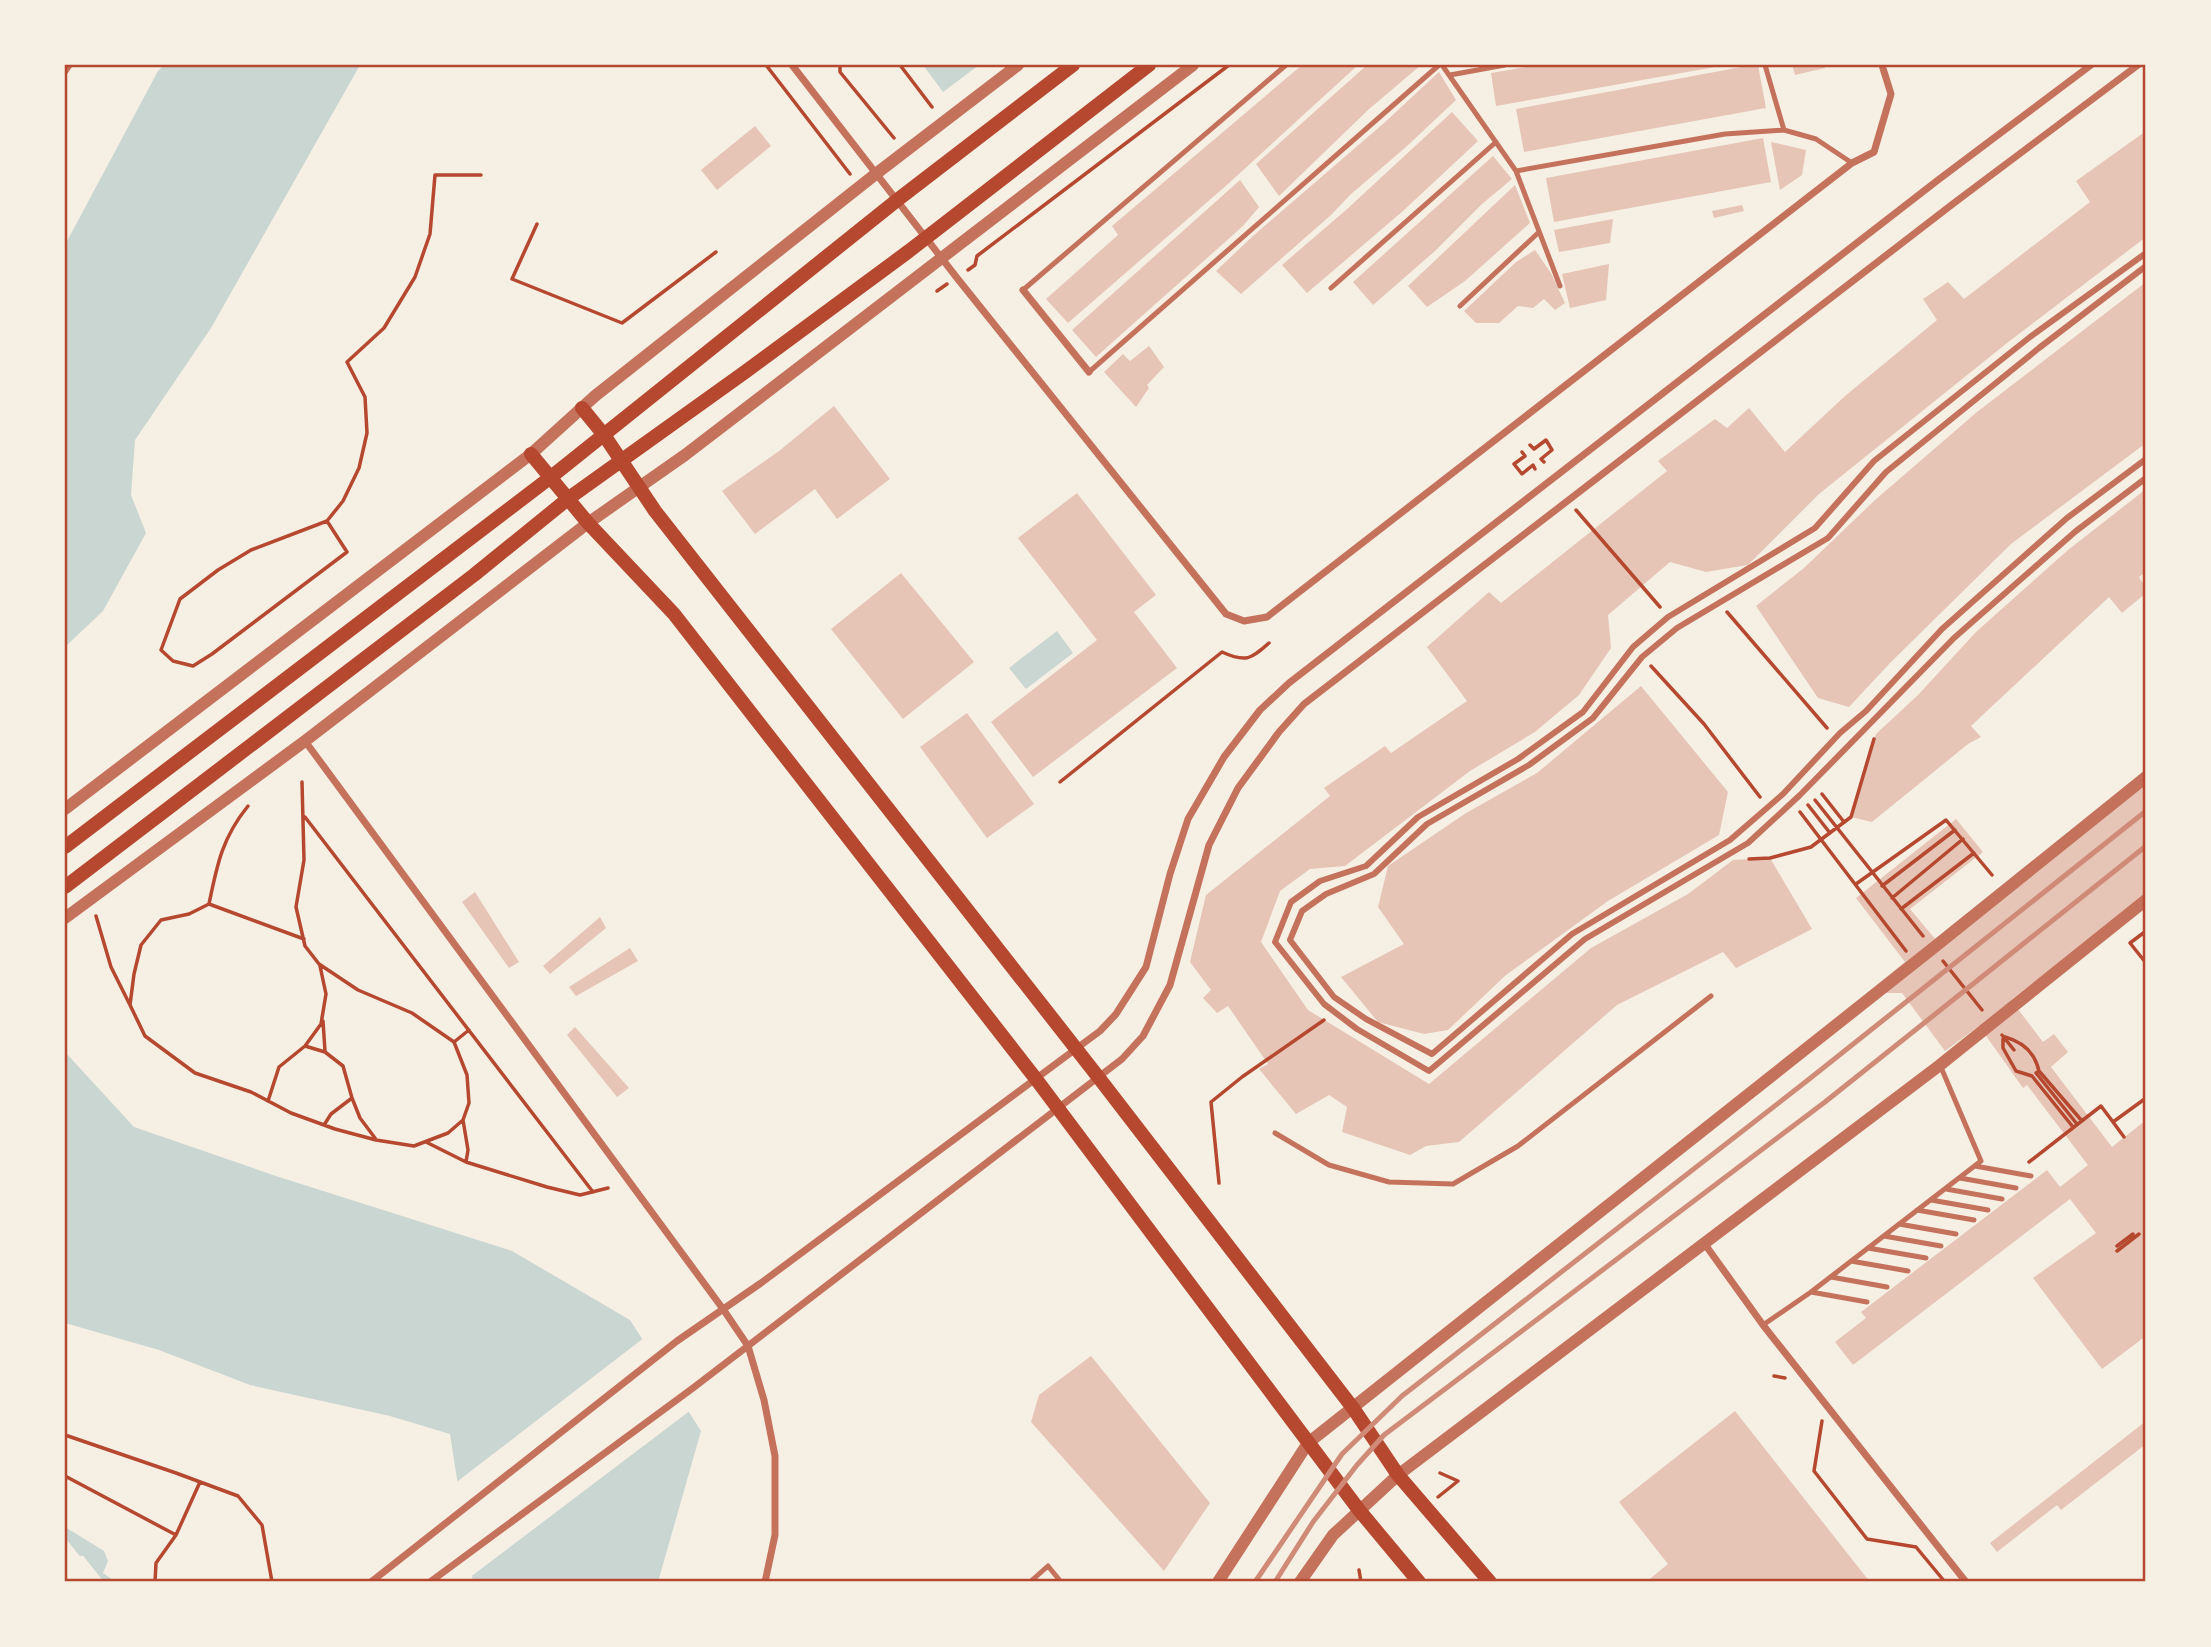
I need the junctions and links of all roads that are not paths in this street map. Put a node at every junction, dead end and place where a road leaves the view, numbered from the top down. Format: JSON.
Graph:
{"nodes":[{"id":1,"x":69,"y":65,"type":"edge"},
{"id":2,"x":792,"y":65,"type":"edge"},
{"id":3,"x":1018,"y":65,"type":"edge"},
{"id":4,"x":1073,"y":65,"type":"edge"},
{"id":5,"x":1149,"y":65,"type":"edge"},
{"id":6,"x":1193,"y":65,"type":"edge"},
{"id":7,"x":1286,"y":65,"type":"edge"},
{"id":8,"x":1440,"y":65,"type":"edge"},
{"id":9,"x":1505,"y":65,"type":"edge"},
{"id":10,"x":1765,"y":65,"type":"edge"},
{"id":11,"x":1882,"y":65,"type":"edge"},
{"id":12,"x":2091,"y":65,"type":"edge"},
{"id":13,"x":2138,"y":65,"type":"edge"},
{"id":14,"x":65,"y":71,"type":"edge"},
{"id":15,"x":1450,"y":75,"type":"junction"},
{"id":16,"x":1784,"y":130,"type":"junction"},
{"id":17,"x":1496,"y":142,"type":"junction"},
{"id":18,"x":1852,"y":163,"type":"junction"},
{"id":19,"x":1516,"y":172,"type":"junction"},
{"id":20,"x":877,"y":173,"type":"junction"},
{"id":21,"x":896,"y":201,"type":"junction"},
{"id":22,"x":1539,"y":232,"type":"junction"},
{"id":23,"x":927,"y":238,"type":"junction"},
{"id":24,"x":2146,"y":253,"type":"edge"},
{"id":25,"x":942,"y":259,"type":"junction"},
{"id":26,"x":2146,"y":266,"type":"edge"},
{"id":27,"x":1560,"y":286,"type":"dead end"},
{"id":28,"x":1331,"y":288,"type":"dead end"},
{"id":29,"x":1023,"y":290,"type":"joint"},
{"id":30,"x":1460,"y":306,"type":"dead end"},
{"id":31,"x":1089,"y":372,"type":"joint"},
{"id":32,"x":582,"y":408,"type":"junction"},
{"id":33,"x":604,"y":435,"type":"junction"},
{"id":34,"x":531,"y":454,"type":"junction"},
{"id":35,"x":2146,"y":459,"type":"edge"},
{"id":36,"x":620,"y":460,"type":"junction"},
{"id":37,"x":551,"y":477,"type":"junction"},
{"id":38,"x":2146,"y":478,"type":"edge"},
{"id":39,"x":639,"y":487,"type":"junction"},
{"id":40,"x":569,"y":498,"type":"junction"},
{"id":41,"x":588,"y":523,"type":"junction"},
{"id":42,"x":305,"y":741,"type":"junction"},
{"id":43,"x":2146,"y":777,"type":"edge"},
{"id":44,"x":65,"y":809,"type":"edge"},
{"id":45,"x":65,"y":847,"type":"edge"},
{"id":46,"x":65,"y":887,"type":"edge"},
{"id":47,"x":2146,"y":900,"type":"edge"},
{"id":48,"x":65,"y":918,"type":"edge"},
{"id":49,"x":1710,"y":996,"type":"dead end"},
{"id":50,"x":1076,"y":1049,"type":"junction"},
{"id":51,"x":1940,"y":1065,"type":"junction"},
{"id":52,"x":1099,"y":1078,"type":"junction"},
{"id":53,"x":1036,"y":1079,"type":"junction"},
{"id":54,"x":1058,"y":1109,"type":"junction"},
{"id":55,"x":1275,"y":1133,"type":"dead end"},
{"id":56,"x":1975,"y":1166,"type":"junction"},
{"id":57,"x":2031,"y":1176,"type":"dead end"},
{"id":58,"x":1960,"y":1178,"type":"junction"},
{"id":59,"x":2016,"y":1188,"type":"dead end"},
{"id":60,"x":1946,"y":1189,"type":"junction"},
{"id":61,"x":2002,"y":1199,"type":"dead end"},
{"id":62,"x":1931,"y":1200,"type":"junction"},
{"id":63,"x":1917,"y":1210,"type":"junction"},
{"id":64,"x":1988,"y":1210,"type":"dead end"},
{"id":65,"x":1974,"y":1220,"type":"dead end"},
{"id":66,"x":1899,"y":1224,"type":"junction"},
{"id":67,"x":1956,"y":1234,"type":"dead end"},
{"id":68,"x":1884,"y":1236,"type":"junction"},
{"id":69,"x":1704,"y":1243,"type":"junction"},
{"id":70,"x":1941,"y":1246,"type":"dead end"},
{"id":71,"x":1868,"y":1248,"type":"junction"},
{"id":72,"x":1926,"y":1258,"type":"dead end"},
{"id":73,"x":1851,"y":1261,"type":"junction"},
{"id":74,"x":1908,"y":1271,"type":"dead end"},
{"id":75,"x":1831,"y":1277,"type":"junction"},
{"id":76,"x":1887,"y":1287,"type":"dead end"},
{"id":77,"x":1811,"y":1292,"type":"junction"},
{"id":78,"x":1867,"y":1302,"type":"dead end"},
{"id":79,"x":723,"y":1309,"type":"junction"},
{"id":80,"x":1763,"y":1325,"type":"junction"},
{"id":81,"x":748,"y":1346,"type":"junction"},
{"id":82,"x":1353,"y":1408,"type":"junction"},
{"id":83,"x":1308,"y":1443,"type":"junction"},
{"id":84,"x":1398,"y":1475,"type":"junction"},
{"id":85,"x":1359,"y":1510,"type":"junction"},
{"id":86,"x":374,"y":1580,"type":"edge"},
{"id":87,"x":430,"y":1582,"type":"edge"},
{"id":88,"x":765,"y":1582,"type":"edge"},
{"id":89,"x":1030,"y":1582,"type":"edge"},
{"id":90,"x":1061,"y":1582,"type":"edge"},
{"id":91,"x":1218,"y":1582,"type":"edge"},
{"id":92,"x":1300,"y":1582,"type":"edge"},
{"id":93,"x":1419,"y":1582,"type":"edge"},
{"id":94,"x":1490,"y":1582,"type":"edge"},
{"id":95,"x":1966,"y":1582,"type":"edge"}],
"edges":[{"from":1,"to":14,"type":"street"},
{"from":2,"to":20,"type":"street"},
{"from":3,"to":20,"type":"street"},
{"from":4,"to":21,"type":"main road"},
{"from":5,"to":23,"type":"main road"},
{"from":6,"to":25,"type":"street"},
{"from":7,"to":29,"type":"lane"},
{"from":8,"to":15,"type":"lane"},
{"from":8,"to":31,"type":"lane"},
{"from":9,"to":15,"type":"lane"},
{"from":10,"to":16,"type":"lane"},
{"from":11,"to":18,"type":"street"},
{"from":12,"to":50,"type":"street"},
{"from":13,"to":52,"type":"street"},
{"from":15,"to":17,"type":"lane"},
{"from":16,"to":18,"type":"lane"},
{"from":16,"to":19,"type":"lane"},
{"from":17,"to":19,"type":"lane"},
{"from":17,"to":28,"type":"lane"},
{"from":18,"to":25,"type":"street"},
{"from":19,"to":22,"type":"lane"},
{"from":20,"to":21,"type":"street"},
{"from":20,"to":32,"type":"street"},
{"from":21,"to":23,"type":"street"},
{"from":21,"to":33,"type":"main road"},
{"from":22,"to":27,"type":"lane"},
{"from":22,"to":30,"type":"lane"},
{"from":23,"to":25,"type":"street"},
{"from":23,"to":36,"type":"main road"},
{"from":24,"to":38,"type":"street"},
{"from":25,"to":39,"type":"street"},
{"from":26,"to":35,"type":"street"},
{"from":29,"to":31,"type":"street"},
{"from":32,"to":33,"type":"main road"},
{"from":32,"to":34,"type":"street"},
{"from":33,"to":36,"type":"main road"},
{"from":33,"to":37,"type":"main road"},
{"from":34,"to":37,"type":"main road"},
{"from":34,"to":44,"type":"street"},
{"from":36,"to":39,"type":"main road"},
{"from":36,"to":40,"type":"main road"},
{"from":37,"to":40,"type":"main road"},
{"from":37,"to":45,"type":"main road"},
{"from":39,"to":41,"type":"street"},
{"from":39,"to":50,"type":"main road"},
{"from":40,"to":41,"type":"main road"},
{"from":40,"to":46,"type":"main road"},
{"from":41,"to":42,"type":"street"},
{"from":41,"to":53,"type":"main road"},
{"from":42,"to":48,"type":"street"},
{"from":42,"to":79,"type":"street"},
{"from":43,"to":82,"type":"street"},
{"from":47,"to":51,"type":"street"},
{"from":49,"to":55,"type":"lane"},
{"from":50,"to":52,"type":"main road"},
{"from":50,"to":53,"type":"street"},
{"from":51,"to":56,"type":"lane"},
{"from":51,"to":69,"type":"street"},
{"from":52,"to":54,"type":"street"},
{"from":52,"to":82,"type":"main road"},
{"from":53,"to":54,"type":"main road"},
{"from":53,"to":79,"type":"street"},
{"from":54,"to":81,"type":"street"},
{"from":54,"to":83,"type":"main road"},
{"from":56,"to":57,"type":"lane"},
{"from":56,"to":58,"type":"lane"},
{"from":58,"to":59,"type":"lane"},
{"from":58,"to":60,"type":"lane"},
{"from":60,"to":61,"type":"lane"},
{"from":60,"to":62,"type":"lane"},
{"from":62,"to":63,"type":"lane"},
{"from":62,"to":64,"type":"lane"},
{"from":63,"to":65,"type":"lane"},
{"from":63,"to":66,"type":"lane"},
{"from":66,"to":67,"type":"lane"},
{"from":66,"to":68,"type":"lane"},
{"from":68,"to":70,"type":"lane"},
{"from":68,"to":71,"type":"lane"},
{"from":69,"to":80,"type":"street"},
{"from":69,"to":84,"type":"street"},
{"from":71,"to":72,"type":"lane"},
{"from":71,"to":73,"type":"lane"},
{"from":73,"to":74,"type":"lane"},
{"from":73,"to":75,"type":"lane"},
{"from":75,"to":76,"type":"lane"},
{"from":75,"to":77,"type":"lane"},
{"from":77,"to":78,"type":"lane"},
{"from":77,"to":80,"type":"lane"},
{"from":79,"to":81,"type":"street"},
{"from":79,"to":86,"type":"street"},
{"from":80,"to":95,"type":"street"},
{"from":81,"to":87,"type":"street"},
{"from":81,"to":88,"type":"street"},
{"from":82,"to":83,"type":"street"},
{"from":82,"to":84,"type":"main road"},
{"from":83,"to":85,"type":"main road"},
{"from":83,"to":91,"type":"street"},
{"from":84,"to":85,"type":"street"},
{"from":84,"to":94,"type":"main road"},
{"from":85,"to":92,"type":"street"},
{"from":85,"to":93,"type":"main road"},
{"from":89,"to":90,"type":"lane"}]}
